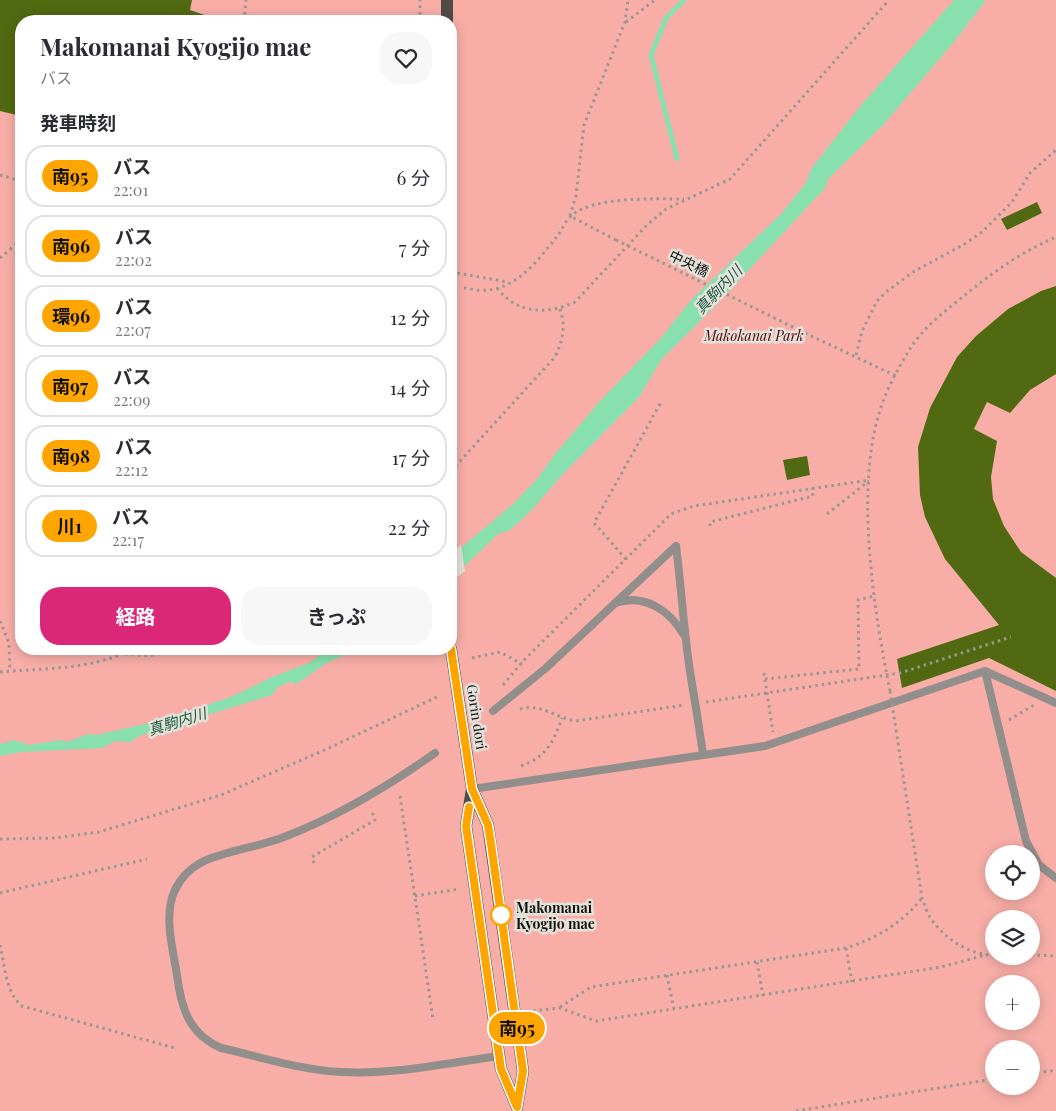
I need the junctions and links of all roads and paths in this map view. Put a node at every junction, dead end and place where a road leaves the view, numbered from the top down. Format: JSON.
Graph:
{"nodes":[{"id":1,"x":246,"y":0,"type":"edge"},
{"id":2,"x":420,"y":0,"type":"edge"},
{"id":3,"x":447,"y":0,"type":"edge"},
{"id":4,"x":628,"y":0,"type":"edge"},
{"id":5,"x":655,"y":0,"type":"edge"},
{"id":6,"x":889,"y":0,"type":"edge"},
{"id":7,"x":245,"y":15,"type":"edge"},
{"id":8,"x":420,"y":15,"type":"edge"},
{"id":9,"x":447,"y":15,"type":"edge"},
{"id":10,"x":625,"y":22,"type":"junction"},
{"id":11,"x":1056,"y":150,"type":"edge"},
{"id":12,"x":0,"y":175,"type":"edge"},
{"id":13,"x":15,"y":179,"type":"edge"},
{"id":14,"x":687,"y":199,"type":"junction"},
{"id":15,"x":570,"y":216,"type":"junction"},
{"id":16,"x":1056,"y":237,"type":"edge"},
{"id":17,"x":15,"y":245,"type":"edge"},
{"id":18,"x":0,"y":258,"type":"edge"},
{"id":19,"x":457,"y":273,"type":"edge"},
{"id":20,"x":509,"y":282,"type":"junction"},
{"id":21,"x":464,"y":288,"type":"dead end"},
{"id":22,"x":497,"y":288,"type":"junction"},
{"id":23,"x":560,"y":308,"type":"junction"},
{"id":24,"x":856,"y":355,"type":"junction"},
{"id":25,"x":896,"y":376,"type":"junction"},
{"id":26,"x":657,"y":401,"type":"dead end"},
{"id":27,"x":457,"y":464,"type":"edge"},
{"id":28,"x":870,"y":480,"type":"junction"},
{"id":29,"x":812,"y":488,"type":"dead end"},
{"id":30,"x":826,"y":514,"type":"dead end"},
{"id":31,"x":710,"y":526,"type":"dead end"},
{"id":32,"x":626,"y":559,"type":"dead end"},
{"id":33,"x":874,"y":596,"type":"junction"},
{"id":34,"x":611,"y":605,"type":"junction"},
{"id":35,"x":0,"y":621,"type":"edge"},
{"id":36,"x":684,"y":636,"type":"junction"},
{"id":37,"x":1011,"y":636,"type":"dead end"},
{"id":38,"x":121,"y":655,"type":"edge"},
{"id":39,"x":136,"y":655,"type":"edge"},
{"id":40,"x":153,"y":655,"type":"edge"},
{"id":41,"x":452,"y":655,"type":"edge"},
{"id":42,"x":472,"y":658,"type":"dead end"},
{"id":43,"x":522,"y":664,"type":"dead end"},
{"id":44,"x":10,"y":671,"type":"junction"},
{"id":45,"x":986,"y":671,"type":"junction"},
{"id":46,"x":0,"y":672,"type":"edge"},
{"id":47,"x":764,"y":673,"type":"dead end"},
{"id":48,"x":887,"y":676,"type":"junction"},
{"id":49,"x":765,"y":679,"type":"junction"},
{"id":50,"x":860,"y":679,"type":"dead end"},
{"id":51,"x":439,"y":696,"type":"dead end"},
{"id":52,"x":1036,"y":703,"type":"dead end"},
{"id":53,"x":1056,"y":703,"type":"edge"},
{"id":54,"x":493,"y":711,"type":"dead end"},
{"id":55,"x":562,"y":718,"type":"dead end"},
{"id":56,"x":1009,"y":721,"type":"dead end"},
{"id":57,"x":774,"y":733,"type":"dead end"},
{"id":58,"x":435,"y":752,"type":"dead end"},
{"id":59,"x":703,"y":754,"type":"junction"},
{"id":60,"x":521,"y":766,"type":"dead end"},
{"id":61,"x":472,"y":789,"type":"junction"},
{"id":62,"x":400,"y":796,"type":"dead end"},
{"id":63,"x":372,"y":812,"type":"dead end"},
{"id":64,"x":0,"y":840,"type":"edge"},
{"id":65,"x":147,"y":859,"type":"dead end"},
{"id":66,"x":314,"y":863,"type":"dead end"},
{"id":67,"x":1056,"y":878,"type":"edge"},
{"id":68,"x":459,"y":889,"type":"dead end"},
{"id":69,"x":0,"y":893,"type":"edge"},
{"id":70,"x":415,"y":896,"type":"junction"},
{"id":71,"x":922,"y":898,"type":"junction"},
{"id":72,"x":0,"y":945,"type":"edge"},
{"id":73,"x":846,"y":948,"type":"junction"},
{"id":74,"x":985,"y":955,"type":"edge"},
{"id":75,"x":985,"y":955,"type":"edge"},
{"id":76,"x":1040,"y":956,"type":"edge"},
{"id":77,"x":1056,"y":956,"type":"edge"},
{"id":78,"x":757,"y":962,"type":"junction"},
{"id":79,"x":667,"y":975,"type":"junction"},
{"id":80,"x":852,"y":982,"type":"junction"},
{"id":81,"x":763,"y":996,"type":"junction"},
{"id":82,"x":560,"y":1008,"type":"junction"},
{"id":83,"x":674,"y":1010,"type":"junction"},
{"id":84,"x":533,"y":1011,"type":"dead end"},
{"id":85,"x":433,"y":1019,"type":"dead end"},
{"id":86,"x":175,"y":1048,"type":"dead end"},
{"id":87,"x":499,"y":1056,"type":"junction"},
{"id":88,"x":1056,"y":1070,"type":"edge"},
{"id":89,"x":1040,"y":1073,"type":"edge"},
{"id":90,"x":985,"y":1080,"type":"edge"},
{"id":91,"x":518,"y":1109,"type":"edge"},
{"id":92,"x":796,"y":1111,"type":"edge"}],
"edges":[{"from":1,"to":7,"type":"path"},
{"from":2,"to":8,"type":"path"},
{"from":3,"to":9,"type":"main road"},
{"from":4,"to":10,"type":"path"},
{"from":5,"to":10,"type":"path"},
{"from":6,"to":14,"type":"path"},
{"from":10,"to":15,"type":"path"},
{"from":11,"to":24,"type":"path"},
{"from":12,"to":13,"type":"path"},
{"from":14,"to":15,"type":"path"},
{"from":14,"to":23,"type":"path"},
{"from":15,"to":20,"type":"path"},
{"from":15,"to":24,"type":"path","name":"中央橋","bridge":true},
{"from":16,"to":25,"type":"path"},
{"from":17,"to":18,"type":"path"},
{"from":19,"to":20,"type":"path"},
{"from":20,"to":22,"type":"path"},
{"from":21,"to":22,"type":"path"},
{"from":22,"to":23,"type":"path"},
{"from":23,"to":27,"type":"path"},
{"from":24,"to":25,"type":"path","name":"中央橋"},
{"from":25,"to":28,"type":"path"},
{"from":26,"to":32,"type":"path"},
{"from":28,"to":30,"type":"path"},
{"from":28,"to":33,"type":"path"},
{"from":29,"to":31,"type":"path"},
{"from":33,"to":48,"type":"path"},
{"from":33,"to":49,"type":"path"},
{"from":34,"to":36,"type":"lane"},
{"from":34,"to":36,"type":"lane"},
{"from":34,"to":54,"type":"lane"},
{"from":35,"to":44,"type":"path"},
{"from":36,"to":59,"type":"lane","bridge":true},
{"from":37,"to":48,"type":"path"},
{"from":38,"to":44,"type":"path"},
{"from":39,"to":40,"type":"path"},
{"from":41,"to":61,"type":"main road","name":"Gorin dori"},
{"from":42,"to":43,"type":"path"},
{"from":44,"to":46,"type":"path"},
{"from":45,"to":53,"type":"lane"},
{"from":45,"to":59,"type":"lane"},
{"from":45,"to":67,"type":"lane"},
{"from":47,"to":49,"type":"path"},
{"from":48,"to":50,"type":"path"},
{"from":48,"to":71,"type":"path","bridge":true},
{"from":49,"to":57,"type":"path"},
{"from":51,"to":64,"type":"path"},
{"from":52,"to":56,"type":"path"},
{"from":55,"to":60,"type":"path"},
{"from":58,"to":87,"type":"lane"},
{"from":59,"to":61,"type":"lane"},
{"from":61,"to":87,"type":"main road","name":"Gorin dori"},
{"from":61,"to":91,"type":"main road","name":"Gorin dori"},
{"from":62,"to":70,"type":"path"},
{"from":63,"to":66,"type":"path"},
{"from":65,"to":69,"type":"path"},
{"from":68,"to":70,"type":"path"},
{"from":70,"to":85,"type":"path"},
{"from":71,"to":73,"type":"path"},
{"from":71,"to":74,"type":"path"},
{"from":72,"to":86,"type":"path"},
{"from":73,"to":78,"type":"path"},
{"from":73,"to":80,"type":"path"},
{"from":75,"to":80,"type":"path"},
{"from":76,"to":77,"type":"path"},
{"from":78,"to":79,"type":"path"},
{"from":78,"to":81,"type":"path"},
{"from":79,"to":82,"type":"path"},
{"from":79,"to":83,"type":"path"},
{"from":80,"to":81,"type":"path"},
{"from":81,"to":83,"type":"path"},
{"from":82,"to":83,"type":"path"},
{"from":82,"to":84,"type":"path"},
{"from":87,"to":91,"type":"main road","name":"Gorin dori"},
{"from":88,"to":89,"type":"path"},
{"from":90,"to":92,"type":"path"}]}
